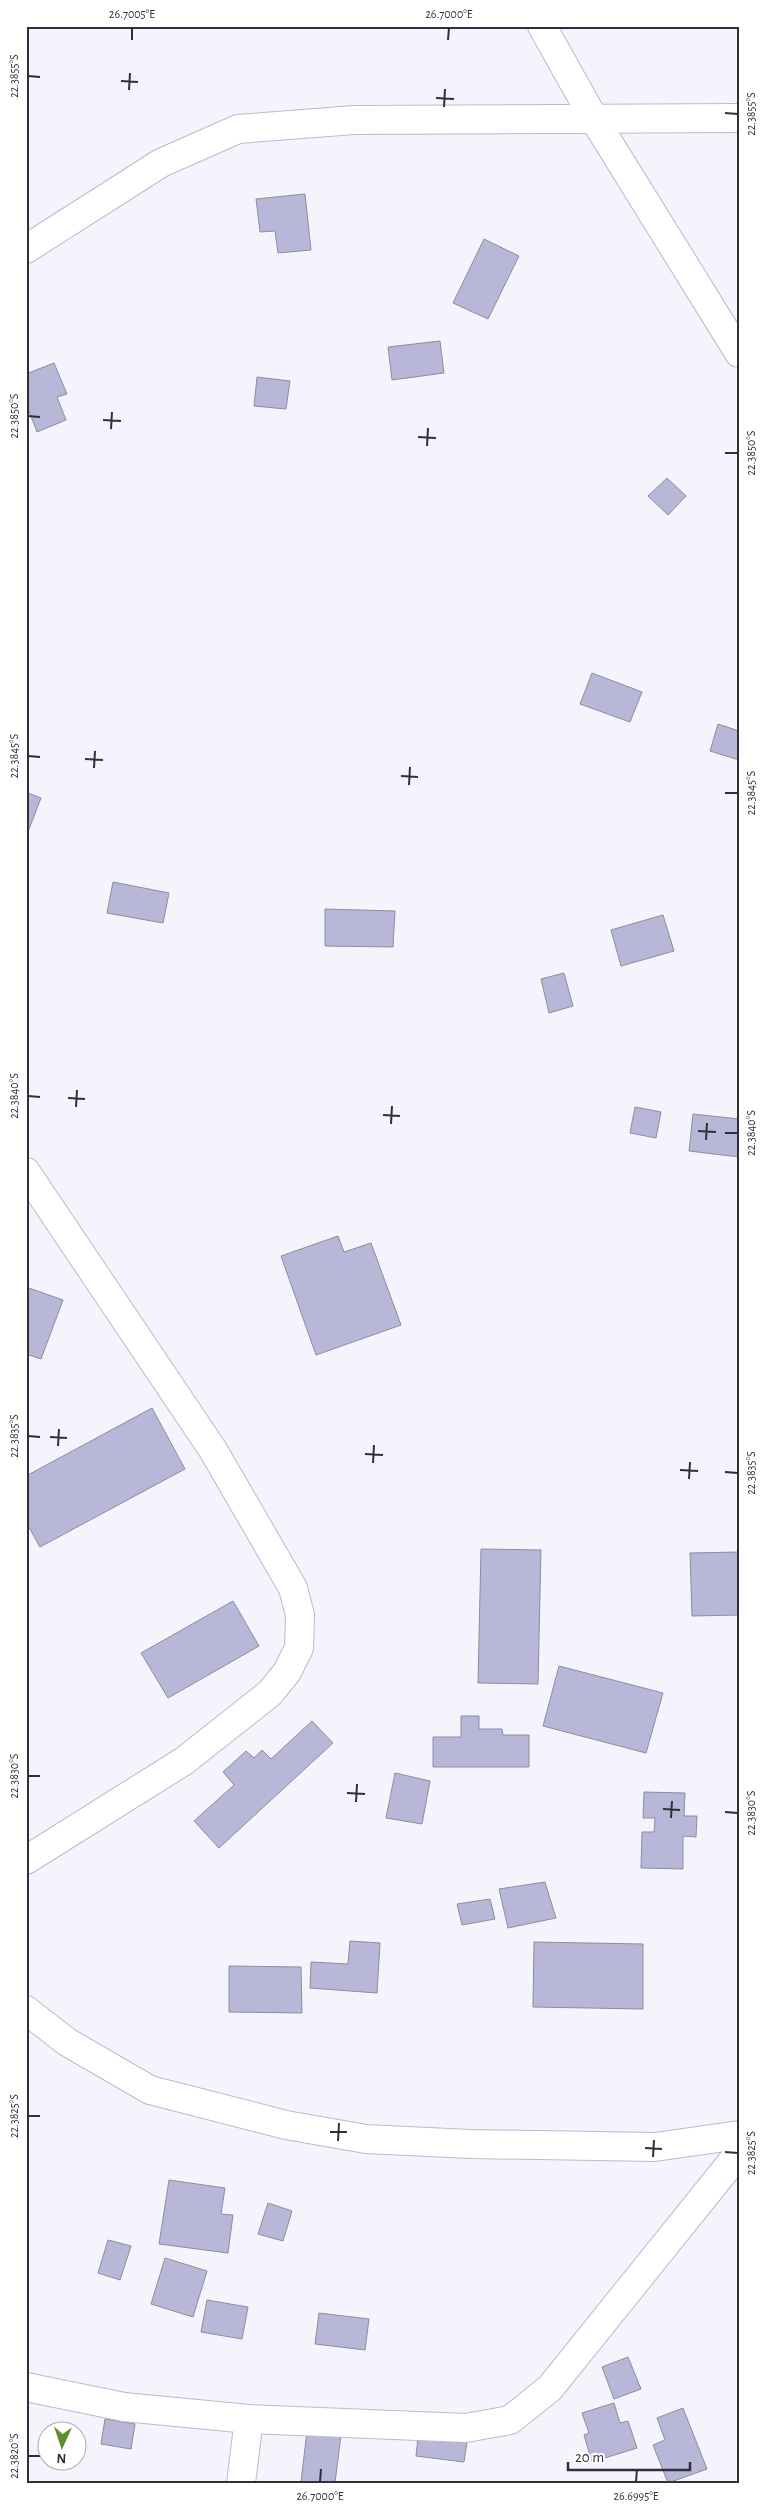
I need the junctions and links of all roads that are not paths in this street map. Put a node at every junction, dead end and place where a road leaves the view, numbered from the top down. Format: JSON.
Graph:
{"nodes":[{"id":1,"x":542,"y":26,"type":"edge"},
{"id":2,"x":739,"y":118,"type":"edge"},
{"id":3,"x":594,"y":119,"type":"junction"},
{"id":4,"x":26,"y":249,"type":"edge"},
{"id":5,"x":739,"y":353,"type":"edge"},
{"id":6,"x":26,"y":1172,"type":"edge"},
{"id":7,"x":26,"y":1860,"type":"edge"},
{"id":8,"x":26,"y":2010,"type":"edge"},
{"id":9,"x":739,"y":2135,"type":"edge"},
{"id":10,"x":739,"y":2152,"type":"edge"},
{"id":11,"x":26,"y":2387,"type":"edge"},
{"id":12,"x":249,"y":2419,"type":"junction"},
{"id":13,"x":241,"y":2483,"type":"edge"}],
"edges":[{"from":1,"to":3,"type":"street"},
{"from":2,"to":3,"type":"street"},
{"from":3,"to":4,"type":"street"},
{"from":3,"to":5,"type":"street"},
{"from":6,"to":7,"type":"street"},
{"from":8,"to":9,"type":"street"},
{"from":10,"to":12,"type":"street"},
{"from":11,"to":12,"type":"street"},
{"from":12,"to":13,"type":"street"}]}
